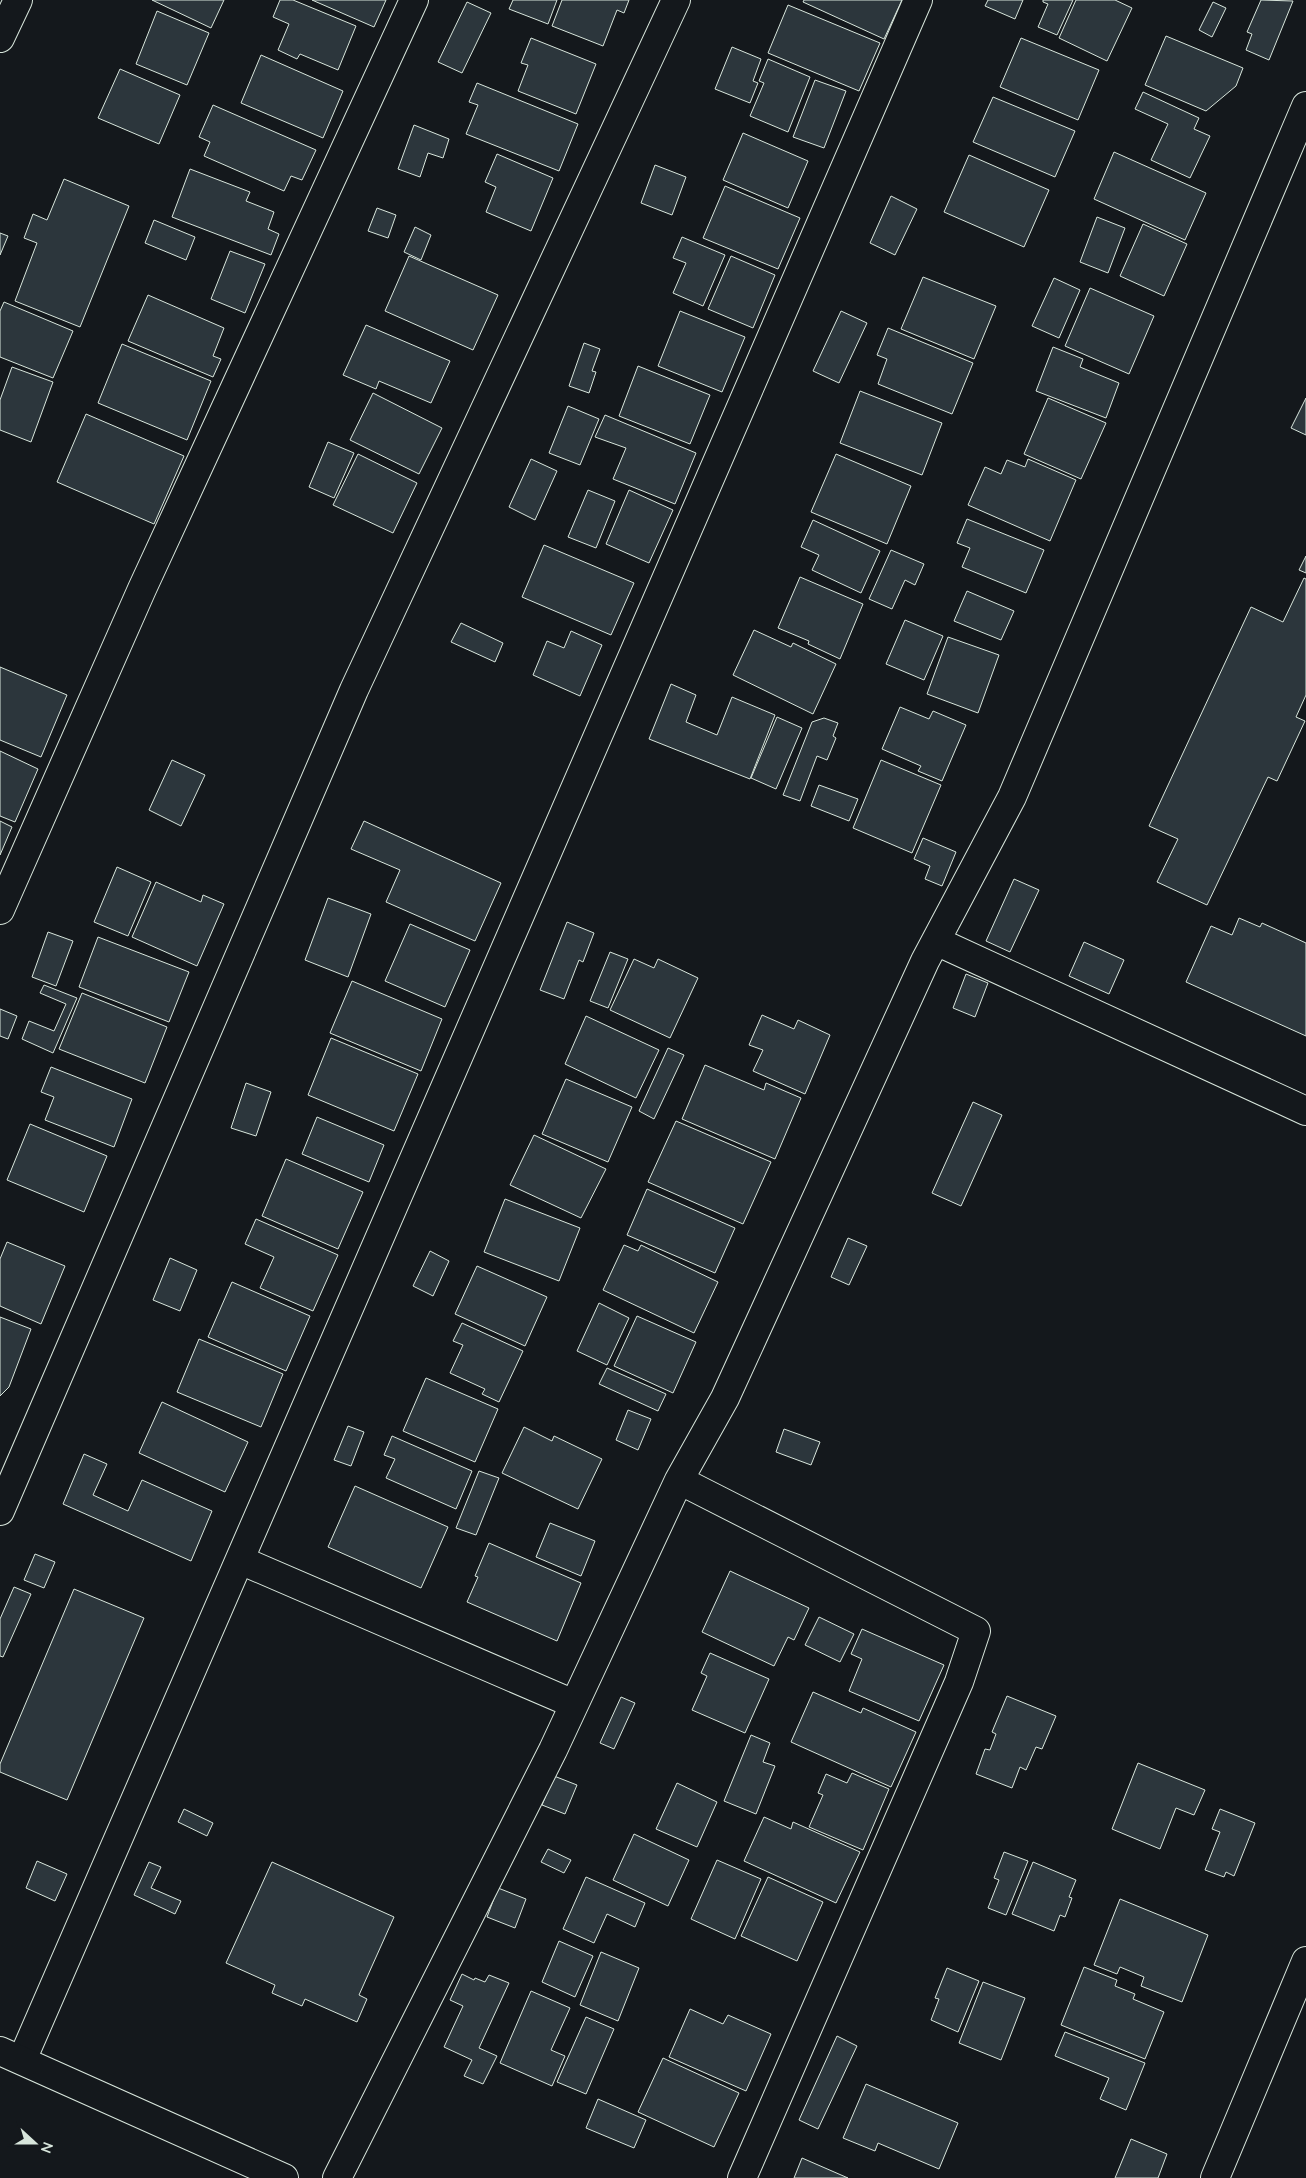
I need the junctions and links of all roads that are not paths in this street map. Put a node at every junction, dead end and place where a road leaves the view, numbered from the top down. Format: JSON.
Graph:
{"nodes":[{"id":1,"x":18,"y":0,"type":"edge"},
{"id":2,"x":414,"y":0,"type":"edge"},
{"id":3,"x":676,"y":0,"type":"edge"},
{"id":4,"x":918,"y":0,"type":"edge"},
{"id":5,"x":0,"y":38,"type":"edge"},
{"id":6,"x":1306,"y":106,"type":"edge"},
{"id":7,"x":0,"y":910,"type":"edge"},
{"id":8,"x":936,"y":941,"type":"junction"},
{"id":9,"x":1306,"y":1111,"type":"edge"},
{"id":10,"x":679,"y":1480,"type":"junction"},
{"id":11,"x":0,"y":1511,"type":"edge"},
{"id":12,"x":240,"y":1560,"type":"junction"},
{"id":13,"x":574,"y":1704,"type":"junction"},
{"id":14,"x":1306,"y":1961,"type":"edge"},
{"id":15,"x":11,"y":2056,"type":"edge"},
{"id":16,"x":284,"y":2178,"type":"edge"},
{"id":17,"x":337,"y":2178,"type":"edge"},
{"id":18,"x":742,"y":2178,"type":"edge"},
{"id":19,"x":1215,"y":2178,"type":"edge"}],
"edges":[{"from":1,"to":5,"type":"street"},
{"from":2,"to":7,"type":"street"},
{"from":3,"to":11,"type":"street"},
{"from":4,"to":12,"type":"street"},
{"from":6,"to":8,"type":"street"},
{"from":8,"to":9,"type":"street"},
{"from":8,"to":10,"type":"street"},
{"from":10,"to":13,"type":"street"},
{"from":10,"to":18,"type":"street"},
{"from":12,"to":13,"type":"street"},
{"from":12,"to":15,"type":"street"},
{"from":13,"to":17,"type":"street"},
{"from":14,"to":19,"type":"street"},
{"from":15,"to":16,"type":"street"}]}
